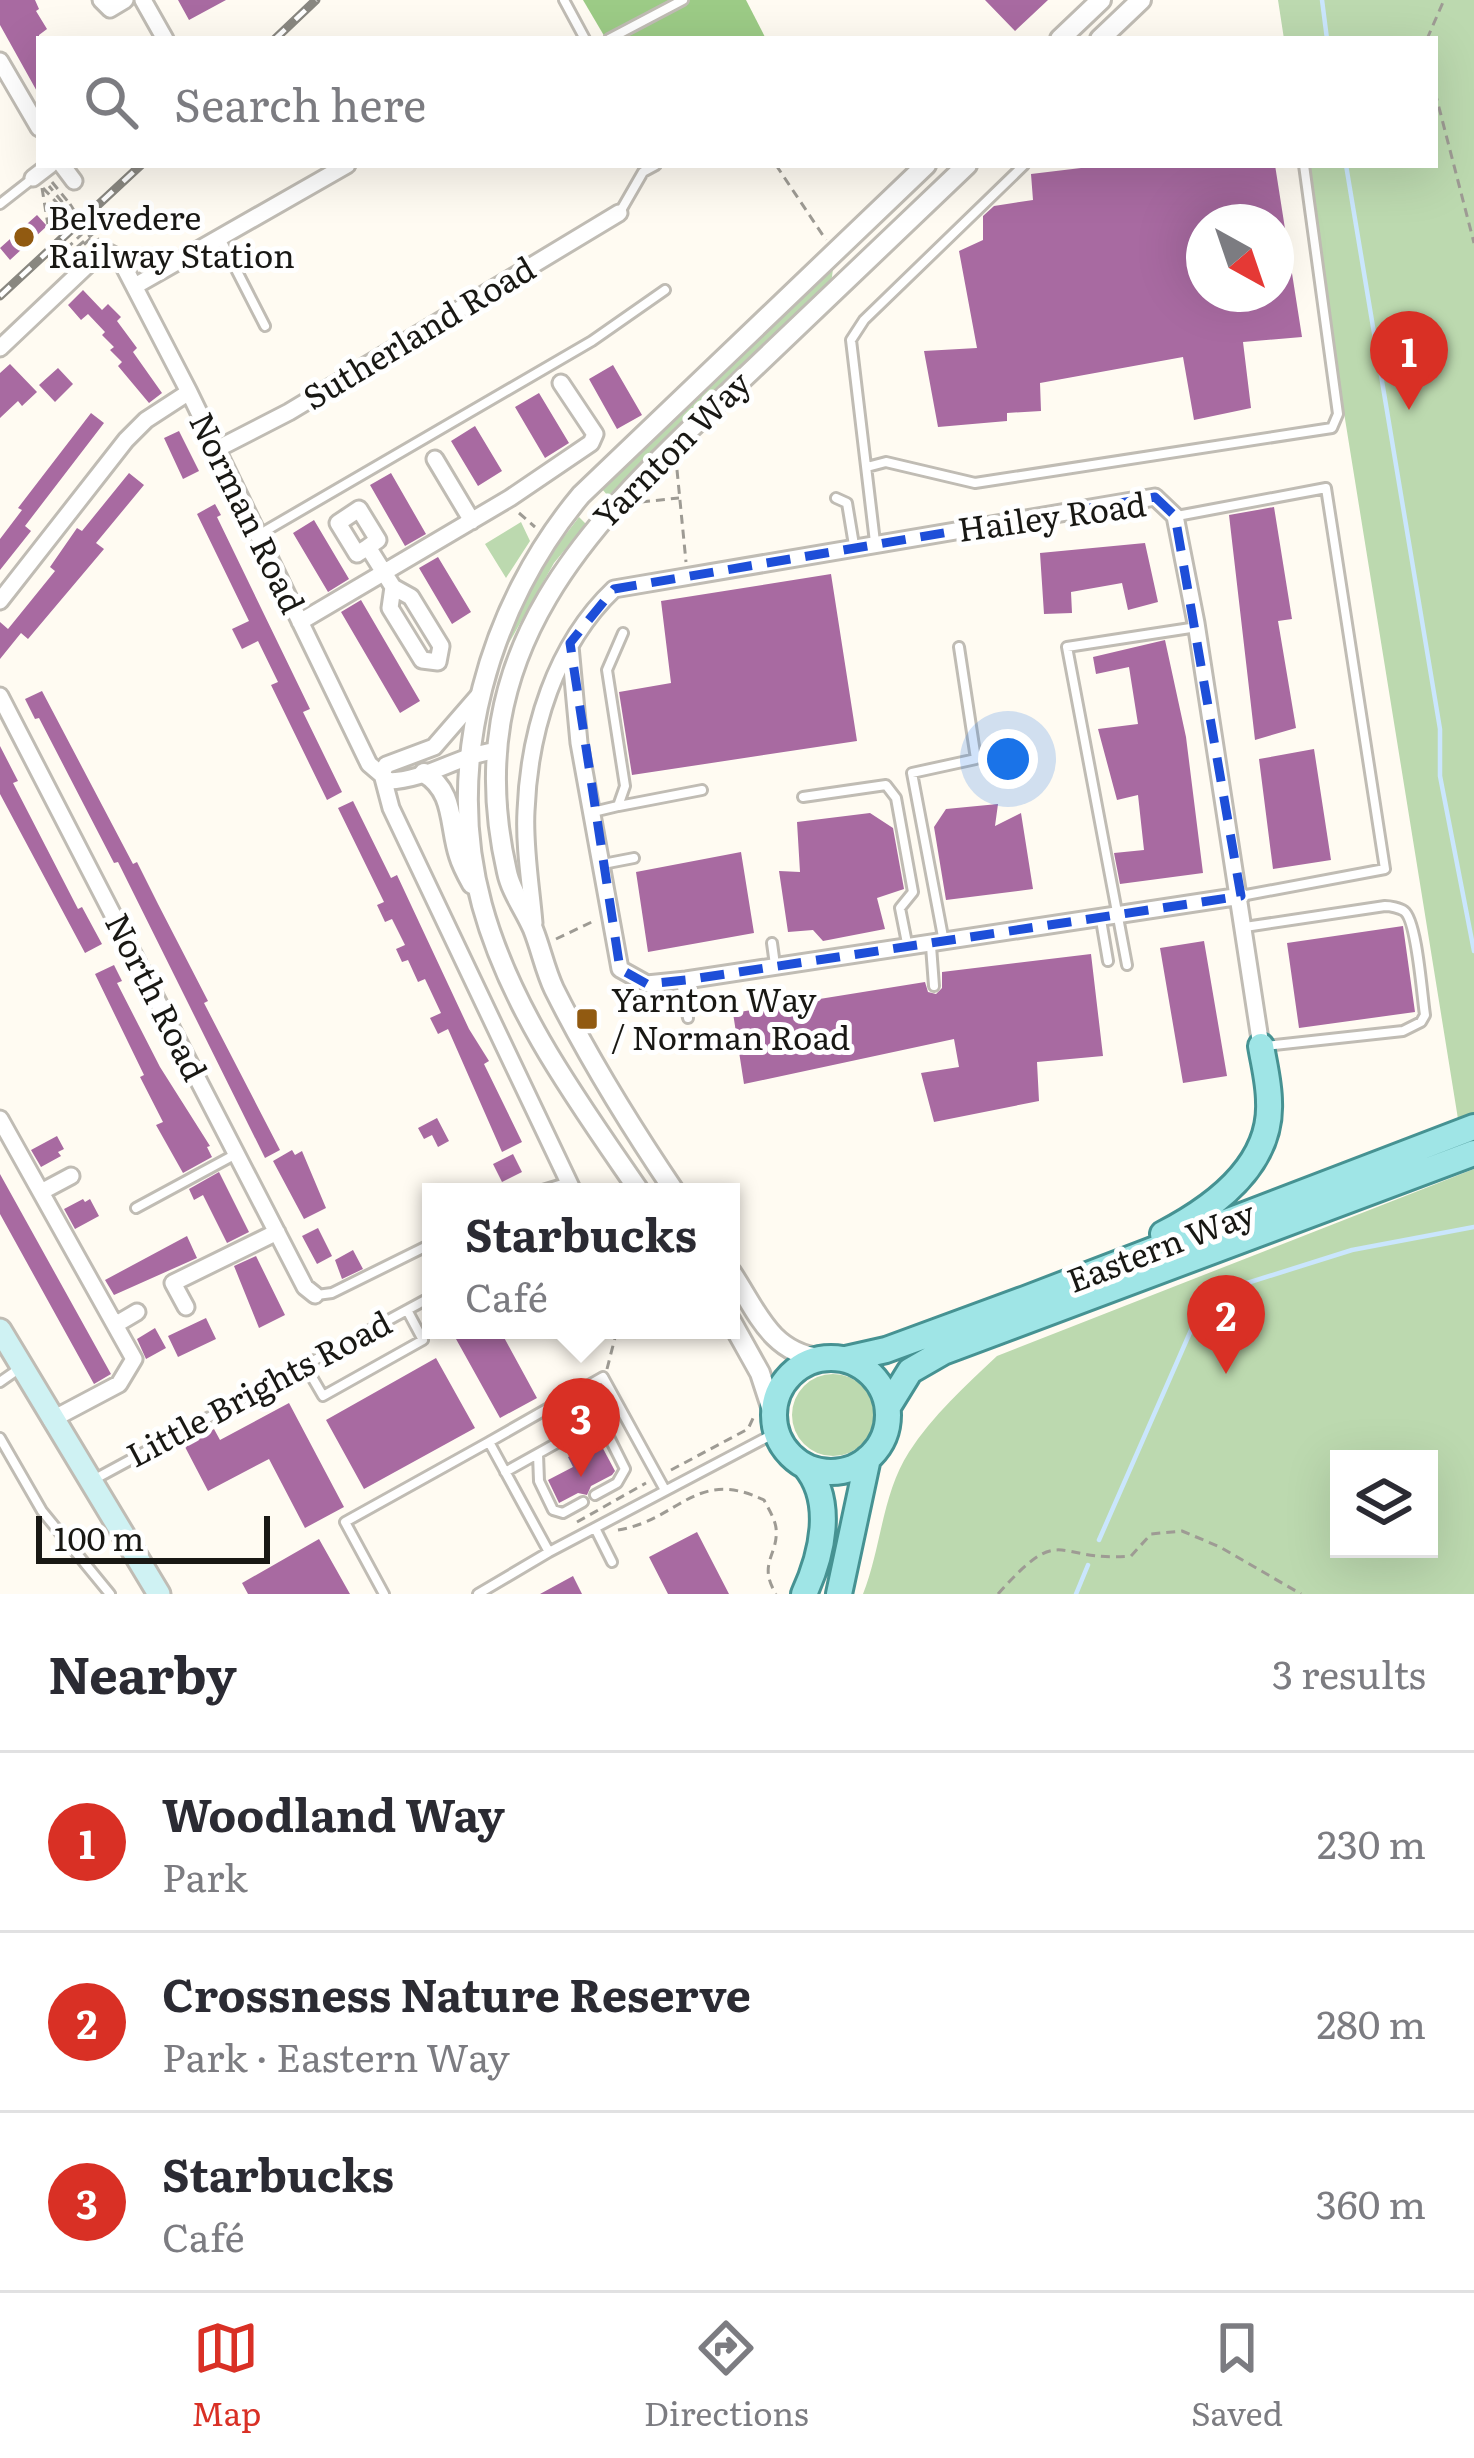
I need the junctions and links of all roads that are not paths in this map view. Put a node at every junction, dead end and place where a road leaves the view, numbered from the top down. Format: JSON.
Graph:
{"nodes":[{"id":1,"x":101,"y":0,"type":"edge"},
{"id":2,"x":125,"y":0,"type":"edge"},
{"id":3,"x":143,"y":0,"type":"edge"},
{"id":4,"x":564,"y":0,"type":"edge"},
{"id":5,"x":683,"y":0,"type":"edge"},
{"id":6,"x":1101,"y":0,"type":"edge"},
{"id":7,"x":1141,"y":0,"type":"edge"},
{"id":8,"x":163,"y":36,"type":"edge"},
{"id":9,"x":583,"y":36,"type":"edge"},
{"id":10,"x":614,"y":36,"type":"edge"},
{"id":11,"x":1063,"y":36,"type":"edge"},
{"id":12,"x":1103,"y":36,"type":"edge"},
{"id":13,"x":0,"y":61,"type":"edge"},
{"id":14,"x":36,"y":123,"type":"edge"},
{"id":15,"x":64,"y":168,"type":"edge"},
{"id":16,"x":342,"y":168,"type":"edge"},
{"id":17,"x":923,"y":168,"type":"edge"},
{"id":18,"x":964,"y":168,"type":"edge"},
{"id":19,"x":1021,"y":168,"type":"edge"},
{"id":20,"x":1304,"y":168,"type":"edge"},
{"id":21,"x":642,"y":169,"type":"edge"},
{"id":22,"x":45,"y":181,"type":"edge"},
{"id":23,"x":74,"y":182,"type":"dead end"},
{"id":24,"x":0,"y":204,"type":"edge"},
{"id":25,"x":619,"y":213,"type":"joint"},
{"id":26,"x":221,"y":240,"type":"junction"},
{"id":27,"x":834,"y":252,"type":"junction"},
{"id":28,"x":850,"y":276,"type":"junction"},
{"id":29,"x":135,"y":286,"type":"junction"},
{"id":30,"x":665,"y":290,"type":"dead end"},
{"id":31,"x":266,"y":326,"type":"dead end"},
{"id":32,"x":0,"y":348,"type":"edge"},
{"id":33,"x":561,"y":383,"type":"dead end"},
{"id":34,"x":189,"y":392,"type":"junction"},
{"id":35,"x":217,"y":449,"type":"junction"},
{"id":36,"x":435,"y":460,"type":"dead end"},
{"id":37,"x":867,"y":467,"type":"junction"},
{"id":38,"x":836,"y":498,"type":"dead end"},
{"id":39,"x":1175,"y":516,"type":"junction"},
{"id":40,"x":472,"y":521,"type":"junction"},
{"id":41,"x":259,"y":535,"type":"junction"},
{"id":42,"x":875,"y":542,"type":"junction"},
{"id":43,"x":854,"y":545,"type":"junction"},
{"id":44,"x":368,"y":547,"type":"dead end"},
{"id":45,"x":388,"y":580,"type":"junction"},
{"id":46,"x":0,"y":601,"type":"edge"},
{"id":47,"x":300,"y":622,"type":"junction"},
{"id":48,"x":1197,"y":627,"type":"junction"},
{"id":49,"x":623,"y":633,"type":"dead end"},
{"id":50,"x":570,"y":643,"type":"junction"},
{"id":51,"x":959,"y":647,"type":"dead end"},
{"id":52,"x":480,"y":694,"type":"junction"},
{"id":53,"x":0,"y":697,"type":"edge"},
{"id":54,"x":434,"y":747,"type":"junction"},
{"id":55,"x":494,"y":751,"type":"junction"},
{"id":56,"x":471,"y":753,"type":"junction"},
{"id":57,"x":424,"y":773,"type":"junction"},
{"id":58,"x":382,"y":774,"type":"junction"},
{"id":59,"x":703,"y":790,"type":"dead end"},
{"id":60,"x":803,"y":796,"type":"dead end"},
{"id":61,"x":618,"y":806,"type":"junction"},
{"id":62,"x":591,"y":812,"type":"junction"},
{"id":63,"x":634,"y":858,"type":"dead end"},
{"id":64,"x":601,"y":864,"type":"junction"},
{"id":65,"x":1241,"y":896,"type":"junction"},
{"id":66,"x":482,"y":905,"type":"junction"},
{"id":67,"x":1108,"y":919,"type":"junction"},
{"id":68,"x":1245,"y":927,"type":"junction"},
{"id":69,"x":541,"y":938,"type":"junction"},
{"id":70,"x":772,"y":943,"type":"dead end"},
{"id":71,"x":938,"y":945,"type":"junction"},
{"id":72,"x":908,"y":949,"type":"junction"},
{"id":73,"x":1108,"y":961,"type":"dead end"},
{"id":74,"x":1127,"y":965,"type":"dead end"},
{"id":75,"x":776,"y":969,"type":"junction"},
{"id":76,"x":681,"y":980,"type":"junction"},
{"id":77,"x":934,"y":986,"type":"dead end"},
{"id":78,"x":688,"y":1018,"type":"dead end"},
{"id":79,"x":1262,"y":1046,"type":"junction"},
{"id":80,"x":0,"y":1119,"type":"edge"},
{"id":81,"x":1474,"y":1127,"type":"edge"},
{"id":82,"x":237,"y":1153,"type":"junction"},
{"id":83,"x":1474,"y":1153,"type":"edge"},
{"id":84,"x":71,"y":1176,"type":"dead end"},
{"id":85,"x":570,"y":1183,"type":"edge"},
{"id":86,"x":634,"y":1183,"type":"edge"},
{"id":87,"x":669,"y":1183,"type":"edge"},
{"id":88,"x":41,"y":1192,"type":"junction"},
{"id":89,"x":136,"y":1208,"type":"dead end"},
{"id":90,"x":277,"y":1232,"type":"junction"},
{"id":91,"x":422,"y":1248,"type":"edge"},
{"id":92,"x":740,"y":1286,"type":"edge"},
{"id":93,"x":315,"y":1295,"type":"joint"},
{"id":94,"x":1025,"y":1299,"type":"junction"},
{"id":95,"x":422,"y":1302,"type":"edge"},
{"id":96,"x":186,"y":1307,"type":"dead end"},
{"id":97,"x":407,"y":1310,"type":"junction"},
{"id":98,"x":137,"y":1312,"type":"dead end"},
{"id":99,"x":115,"y":1324,"type":"junction"},
{"id":100,"x":0,"y":1330,"type":"edge"},
{"id":101,"x":740,"y":1337,"type":"edge"},
{"id":102,"x":422,"y":1338,"type":"edge"},
{"id":103,"x":422,"y":1339,"type":"edge"},
{"id":104,"x":833,"y":1359,"type":"junction"},
{"id":105,"x":305,"y":1365,"type":"junction"},
{"id":106,"x":21,"y":1368,"type":"junction"},
{"id":107,"x":0,"y":1382,"type":"edge"},
{"id":108,"x":889,"y":1405,"type":"junction"},
{"id":109,"x":770,"y":1417,"type":"junction"},
{"id":110,"x":51,"y":1420,"type":"junction"},
{"id":111,"x":0,"y":1438,"type":"edge"},
{"id":112,"x":489,"y":1442,"type":"junction"},
{"id":113,"x":538,"y":1454,"type":"junction"},
{"id":114,"x":868,"y":1458,"type":"junction"},
{"id":115,"x":805,"y":1466,"type":"junction"},
{"id":116,"x":505,"y":1472,"type":"junction"},
{"id":117,"x":88,"y":1483,"type":"junction"},
{"id":118,"x":665,"y":1490,"type":"junction"},
{"id":119,"x":596,"y":1495,"type":"dead end"},
{"id":120,"x":583,"y":1502,"type":"dead end"},
{"id":121,"x":595,"y":1528,"type":"junction"},
{"id":122,"x":549,"y":1552,"type":"junction"},
{"id":123,"x":612,"y":1562,"type":"dead end"},
{"id":124,"x":110,"y":1594,"type":"edge"},
{"id":125,"x":158,"y":1594,"type":"edge"},
{"id":126,"x":384,"y":1594,"type":"edge"},
{"id":127,"x":478,"y":1594,"type":"edge"},
{"id":128,"x":804,"y":1594,"type":"edge"},
{"id":129,"x":839,"y":1594,"type":"edge"}],
"edges":[{"from":1,"to":2,"type":"street"},
{"from":3,"to":8,"type":"street"},
{"from":4,"to":9,"type":"lane"},
{"from":5,"to":10,"type":"lane"},
{"from":6,"to":11,"type":"street"},
{"from":7,"to":12,"type":"street"},
{"from":13,"to":14,"type":"street"},
{"from":15,"to":23,"type":"street"},
{"from":16,"to":26,"type":"street"},
{"from":17,"to":27,"type":"street","name":"Yarnton Way"},
{"from":18,"to":28,"type":"street","name":"Yarnton Way"},
{"from":19,"to":37,"type":"lane"},
{"from":20,"to":37,"type":"lane"},
{"from":21,"to":25,"type":"lane"},
{"from":22,"to":24,"type":"lane"},
{"from":25,"to":35,"type":"street","name":"Sutherland Road"},
{"from":26,"to":29,"type":"street"},
{"from":26,"to":31,"type":"lane"},
{"from":27,"to":28,"type":"lane"},
{"from":27,"to":52,"type":"street","name":"Yarnton Way"},
{"from":28,"to":55,"type":"street","name":"Yarnton Way"},
{"from":29,"to":32,"type":"street","name":"Norman Road"},
{"from":29,"to":34,"type":"street","name":"Norman Road"},
{"from":30,"to":41,"type":"lane"},
{"from":33,"to":40,"type":"street"},
{"from":34,"to":35,"type":"street","name":"Norman Road"},
{"from":34,"to":46,"type":"street"},
{"from":35,"to":41,"type":"street","name":"Norman Road"},
{"from":36,"to":40,"type":"street"},
{"from":37,"to":42,"type":"lane"},
{"from":38,"to":43,"type":"lane"},
{"from":39,"to":42,"type":"street","name":"Hailey Road"},
{"from":39,"to":48,"type":"street","name":"Hailey Road"},
{"from":39,"to":65,"type":"lane"},
{"from":40,"to":45,"type":"street"},
{"from":41,"to":47,"type":"street","name":"Norman Road"},
{"from":42,"to":43,"type":"street","name":"Hailey Road"},
{"from":43,"to":50,"type":"street","name":"Hailey Road"},
{"from":44,"to":45,"type":"street"},
{"from":45,"to":45,"type":"street"},
{"from":45,"to":47,"type":"street"},
{"from":47,"to":58,"type":"street","name":"Norman Road"},
{"from":48,"to":65,"type":"street","name":"Hailey Road"},
{"from":48,"to":67,"type":"lane"},
{"from":49,"to":61,"type":"lane"},
{"from":50,"to":62,"type":"street"},
{"from":50,"to":69,"type":"street","name":"Hailey Road"},
{"from":51,"to":71,"type":"lane"},
{"from":52,"to":54,"type":"street"},
{"from":52,"to":56,"type":"street","name":"Yarnton Way"},
{"from":53,"to":82,"type":"street","name":"North Road"},
{"from":54,"to":56,"type":"street"},
{"from":54,"to":58,"type":"street"},
{"from":55,"to":56,"type":"street"},
{"from":55,"to":69,"type":"street","name":"Yarnton Way"},
{"from":56,"to":57,"type":"street"},
{"from":56,"to":66,"type":"street","name":"Yarnton Way"},
{"from":57,"to":58,"type":"street"},
{"from":57,"to":66,"type":"street"},
{"from":58,"to":85,"type":"street","name":"Norman Road"},
{"from":59,"to":61,"type":"lane"},
{"from":60,"to":72,"type":"lane"},
{"from":61,"to":62,"type":"lane"},
{"from":62,"to":64,"type":"street"},
{"from":63,"to":64,"type":"lane"},
{"from":64,"to":76,"type":"street"},
{"from":65,"to":67,"type":"street"},
{"from":65,"to":68,"type":"street","name":"Hailey Road"},
{"from":66,"to":86,"type":"street","name":"Yarnton Way"},
{"from":67,"to":71,"type":"street"},
{"from":67,"to":73,"type":"lane"},
{"from":67,"to":74,"type":"lane"},
{"from":68,"to":79,"type":"street","name":"Hailey Road"},
{"from":68,"to":79,"type":"lane"},
{"from":69,"to":87,"type":"street","name":"Yarnton Way"},
{"from":70,"to":75,"type":"lane"},
{"from":71,"to":72,"type":"street"},
{"from":71,"to":77,"type":"lane"},
{"from":72,"to":75,"type":"street"},
{"from":75,"to":76,"type":"street"},
{"from":76,"to":78,"type":"lane"},
{"from":79,"to":94,"type":"main road"},
{"from":80,"to":88,"type":"street"},
{"from":81,"to":94,"type":"main road","name":"Eastern Way"},
{"from":82,"to":89,"type":"lane"},
{"from":82,"to":90,"type":"street","name":"North Road"},
{"from":83,"to":108,"type":"main road","name":"Eastern Way"},
{"from":84,"to":88,"type":"street"},
{"from":88,"to":99,"type":"street"},
{"from":90,"to":93,"type":"street","name":"North Road"},
{"from":90,"to":96,"type":"street"},
{"from":91,"to":93,"type":"lane"},
{"from":92,"to":104,"type":"street"},
{"from":94,"to":104,"type":"main road","name":"Eastern Way"},
{"from":95,"to":97,"type":"lane","name":"Little Brights Road"},
{"from":97,"to":102,"type":"lane"},
{"from":97,"to":105,"type":"lane","name":"Little Brights Road"},
{"from":98,"to":99,"type":"street"},
{"from":99,"to":110,"type":"street"},
{"from":100,"to":106,"type":"main road"},
{"from":101,"to":109,"type":"street"},
{"from":103,"to":105,"type":"lane"},
{"from":104,"to":108,"type":"main road"},
{"from":104,"to":109,"type":"main road"},
{"from":105,"to":117,"type":"lane","name":"Little Brights Road"},
{"from":106,"to":107,"type":"lane"},
{"from":106,"to":110,"type":"main road"},
{"from":108,"to":114,"type":"main road"},
{"from":109,"to":115,"type":"main road"},
{"from":109,"to":118,"type":"lane"},
{"from":110,"to":117,"type":"main road"},
{"from":111,"to":124,"type":"lane"},
{"from":112,"to":116,"type":"lane"},
{"from":112,"to":118,"type":"lane"},
{"from":112,"to":126,"type":"lane"},
{"from":113,"to":116,"type":"lane"},
{"from":113,"to":119,"type":"lane"},
{"from":113,"to":120,"type":"lane"},
{"from":114,"to":115,"type":"main road"},
{"from":114,"to":129,"type":"main road"},
{"from":115,"to":128,"type":"main road"},
{"from":116,"to":122,"type":"lane"},
{"from":117,"to":125,"type":"main road"},
{"from":118,"to":121,"type":"lane"},
{"from":121,"to":122,"type":"lane"},
{"from":121,"to":123,"type":"lane"},
{"from":122,"to":127,"type":"lane"}]}
